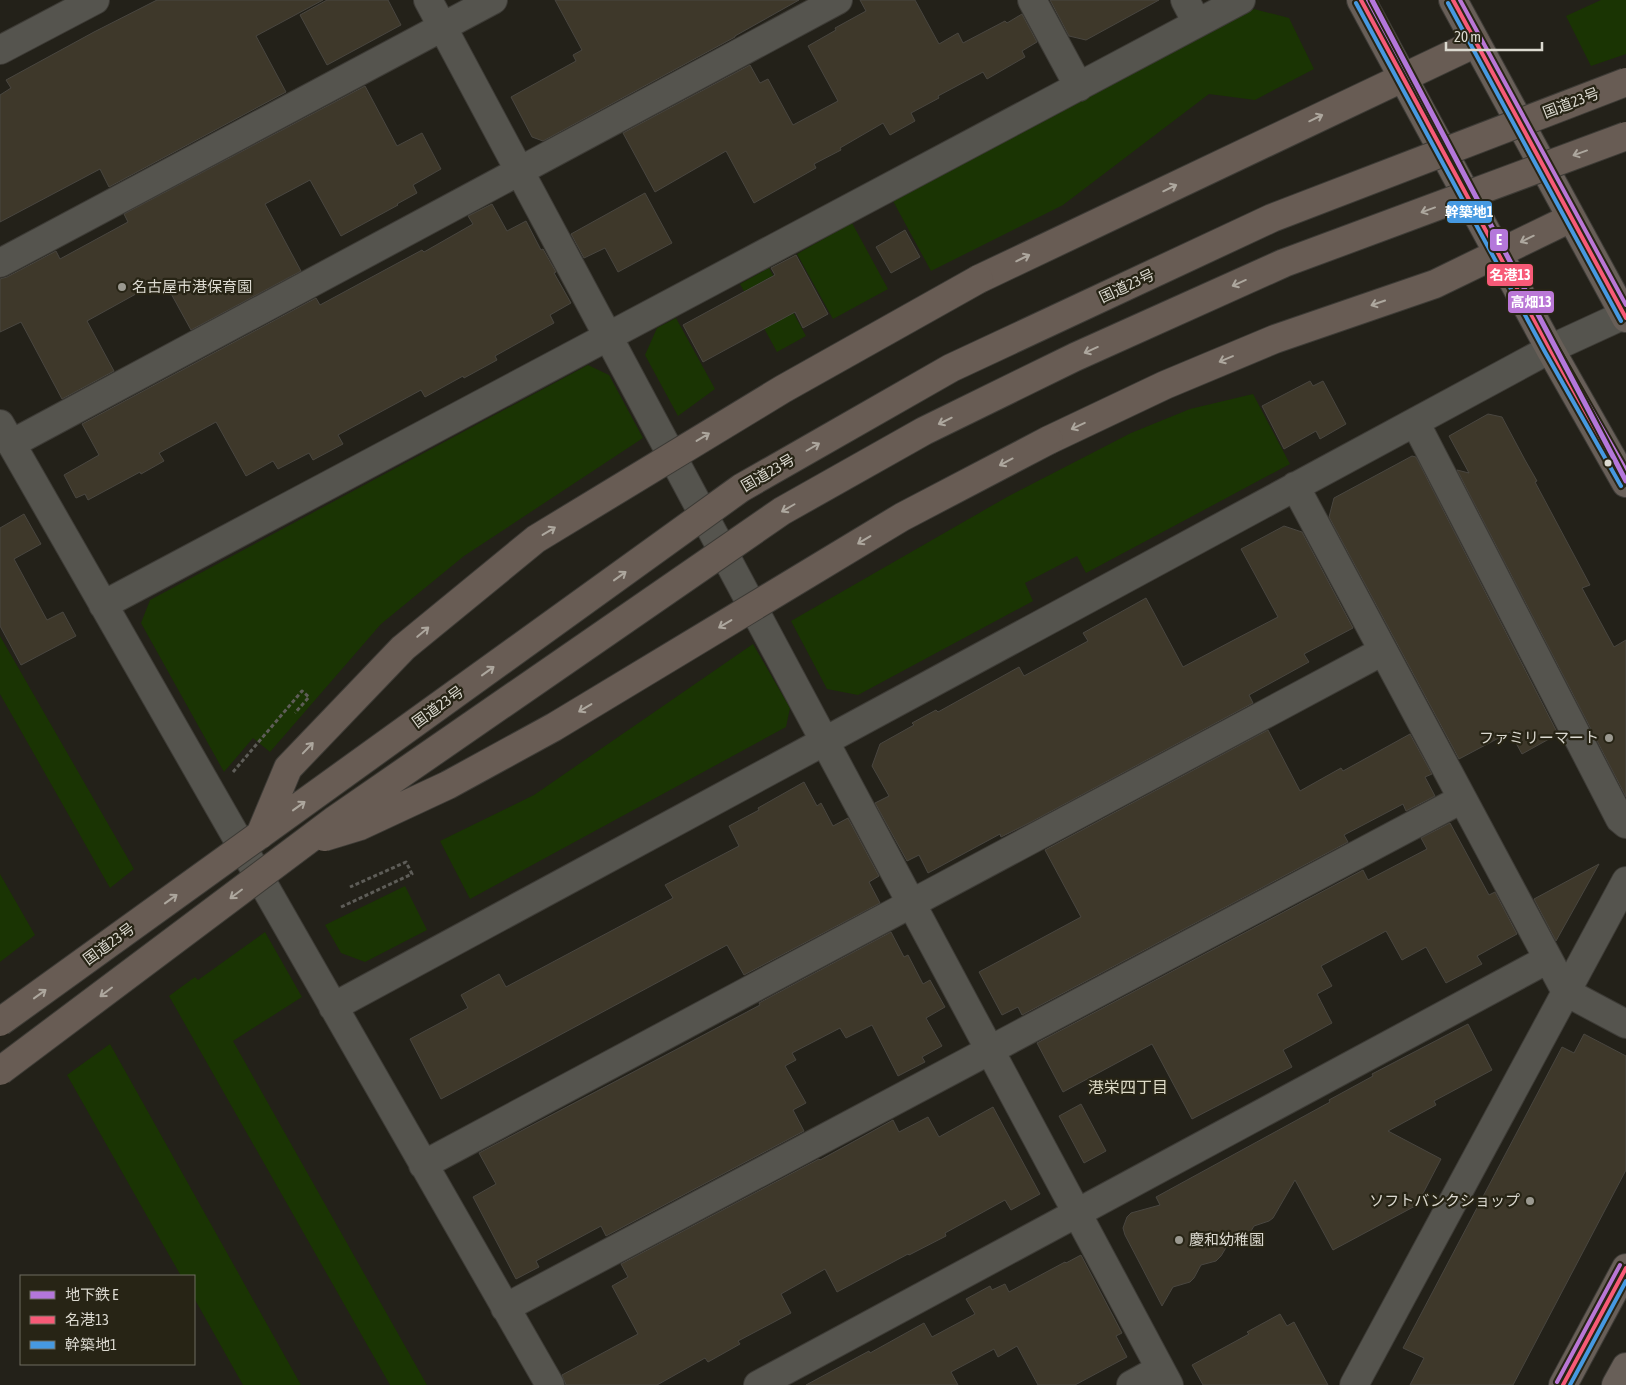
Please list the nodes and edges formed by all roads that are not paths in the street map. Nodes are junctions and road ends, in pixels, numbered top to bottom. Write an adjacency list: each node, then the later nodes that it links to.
1 (95, 0): 12 (street)
2 (428, 0): 10 (street)
3 (493, 0): 10 (street)
4 (838, 0): 17 (street)
5 (1032, 0): 15 (street)
6 (1241, 0): 9 (street)
7 (1360, 0): 13 (main road)
8 (1453, 0): 11 (main road)
9 (1191, 12): 15 (street)
10 (443, 27): 17 (street); 20 (street)
11 (1476, 43): 13 (highway); 18 (main road)
12 (0, 50)
13 (1403, 76): 19 (main road); 33 (highway, one-way to 13, bridge)
14 (1626, 82): 33 (highway, 国道23号, one-way to 14, bridge)
15 (1079, 87): 22 (street)
16 (1626, 136): 34 (highway, one-way to 34, bridge)
17 (520, 170): 22 (street); 25 (street)
18 (1571, 218): 19 (highway, one-way to 19); 21 (main road)
19 (1498, 254): 23 (main road); 34 (highway, one-way to 34, bridge)
20 (0, 263)
21 (1625, 316): 23 (street)
22 (609, 336): 28 (street); 30 (street)
23 (1550, 349): 24 (street); 26 (main road)
24 (1415, 422): 27 (street); 32 (street)
25 (6, 434): 28 (street)
26 (1626, 483)
27 (1295, 486): 29 (street); 30 (street)
28 (103, 605): 39 (street)
29 (1382, 651): 31 (street); 36 (street)
30 (825, 741): 36 (street); 39 (street)
31 (1462, 799): 37 (street); 42 (street)
32 (1626, 824)
33 (260, 835): 40 (highway, 国道23号, one-way to 33, bridge)
34 (303, 844): 43 (highway, one-way to 43, bridge)
35 (1626, 881): 38 (street)
36 (912, 903): 42 (street); 44 (street)
37 (1548, 959): 38 (street); 45 (street)
38 (1566, 992): 41 (street); 53 (street)
39 (333, 1007): 44 (street)
40 (0, 1022)
41 (1626, 1024)
42 (990, 1050): 45 (street); 47 (street)
43 (0, 1071)
44 (424, 1165): 47 (street)
45 (1077, 1213): 49 (street); 51 (street)
46 (1626, 1268): 54 (main road)
47 (505, 1308): 50 (street)
48 (1626, 1367): 55 (main road)
49 (1165, 1377): 52 (street)
50 (550, 1385)
51 (758, 1385)
52 (1131, 1385)
53 (1354, 1385)
54 (1563, 1385)
55 (1616, 1385)

